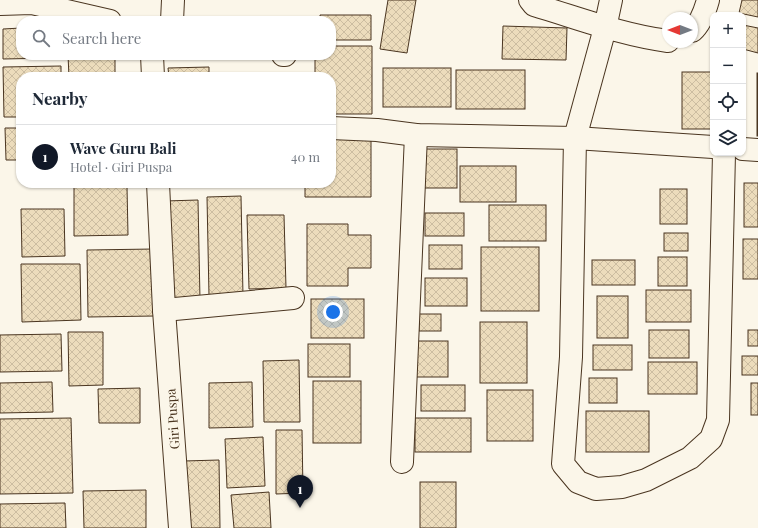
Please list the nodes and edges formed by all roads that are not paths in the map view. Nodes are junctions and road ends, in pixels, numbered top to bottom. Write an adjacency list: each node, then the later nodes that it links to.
1 (173, 0): 8 (street)
2 (530, 0): 10 (street)
3 (611, 0): 10 (street)
4 (708, 0): 9 (street)
5 (32, 2): 6 (street); 7 (street)
6 (0, 4)
7 (89, 16)
8 (172, 16)
9 (698, 24)
10 (605, 28): 11 (street); 16 (street)
11 (662, 40)
12 (152, 60): 13 (street)
13 (153, 72)
14 (336, 128): 15 (street)
15 (416, 134): 16 (street); 24 (street)
16 (575, 138): 17 (street); 20 (street)
17 (710, 147)
18 (746, 149): 19 (street)
19 (758, 150)
20 (724, 156)
21 (158, 188): 23 (street, Giri Puspa)
22 (293, 298): 23 (street)
23 (164, 310): 25 (street, Giri Puspa)
24 (402, 462)
25 (180, 528)

